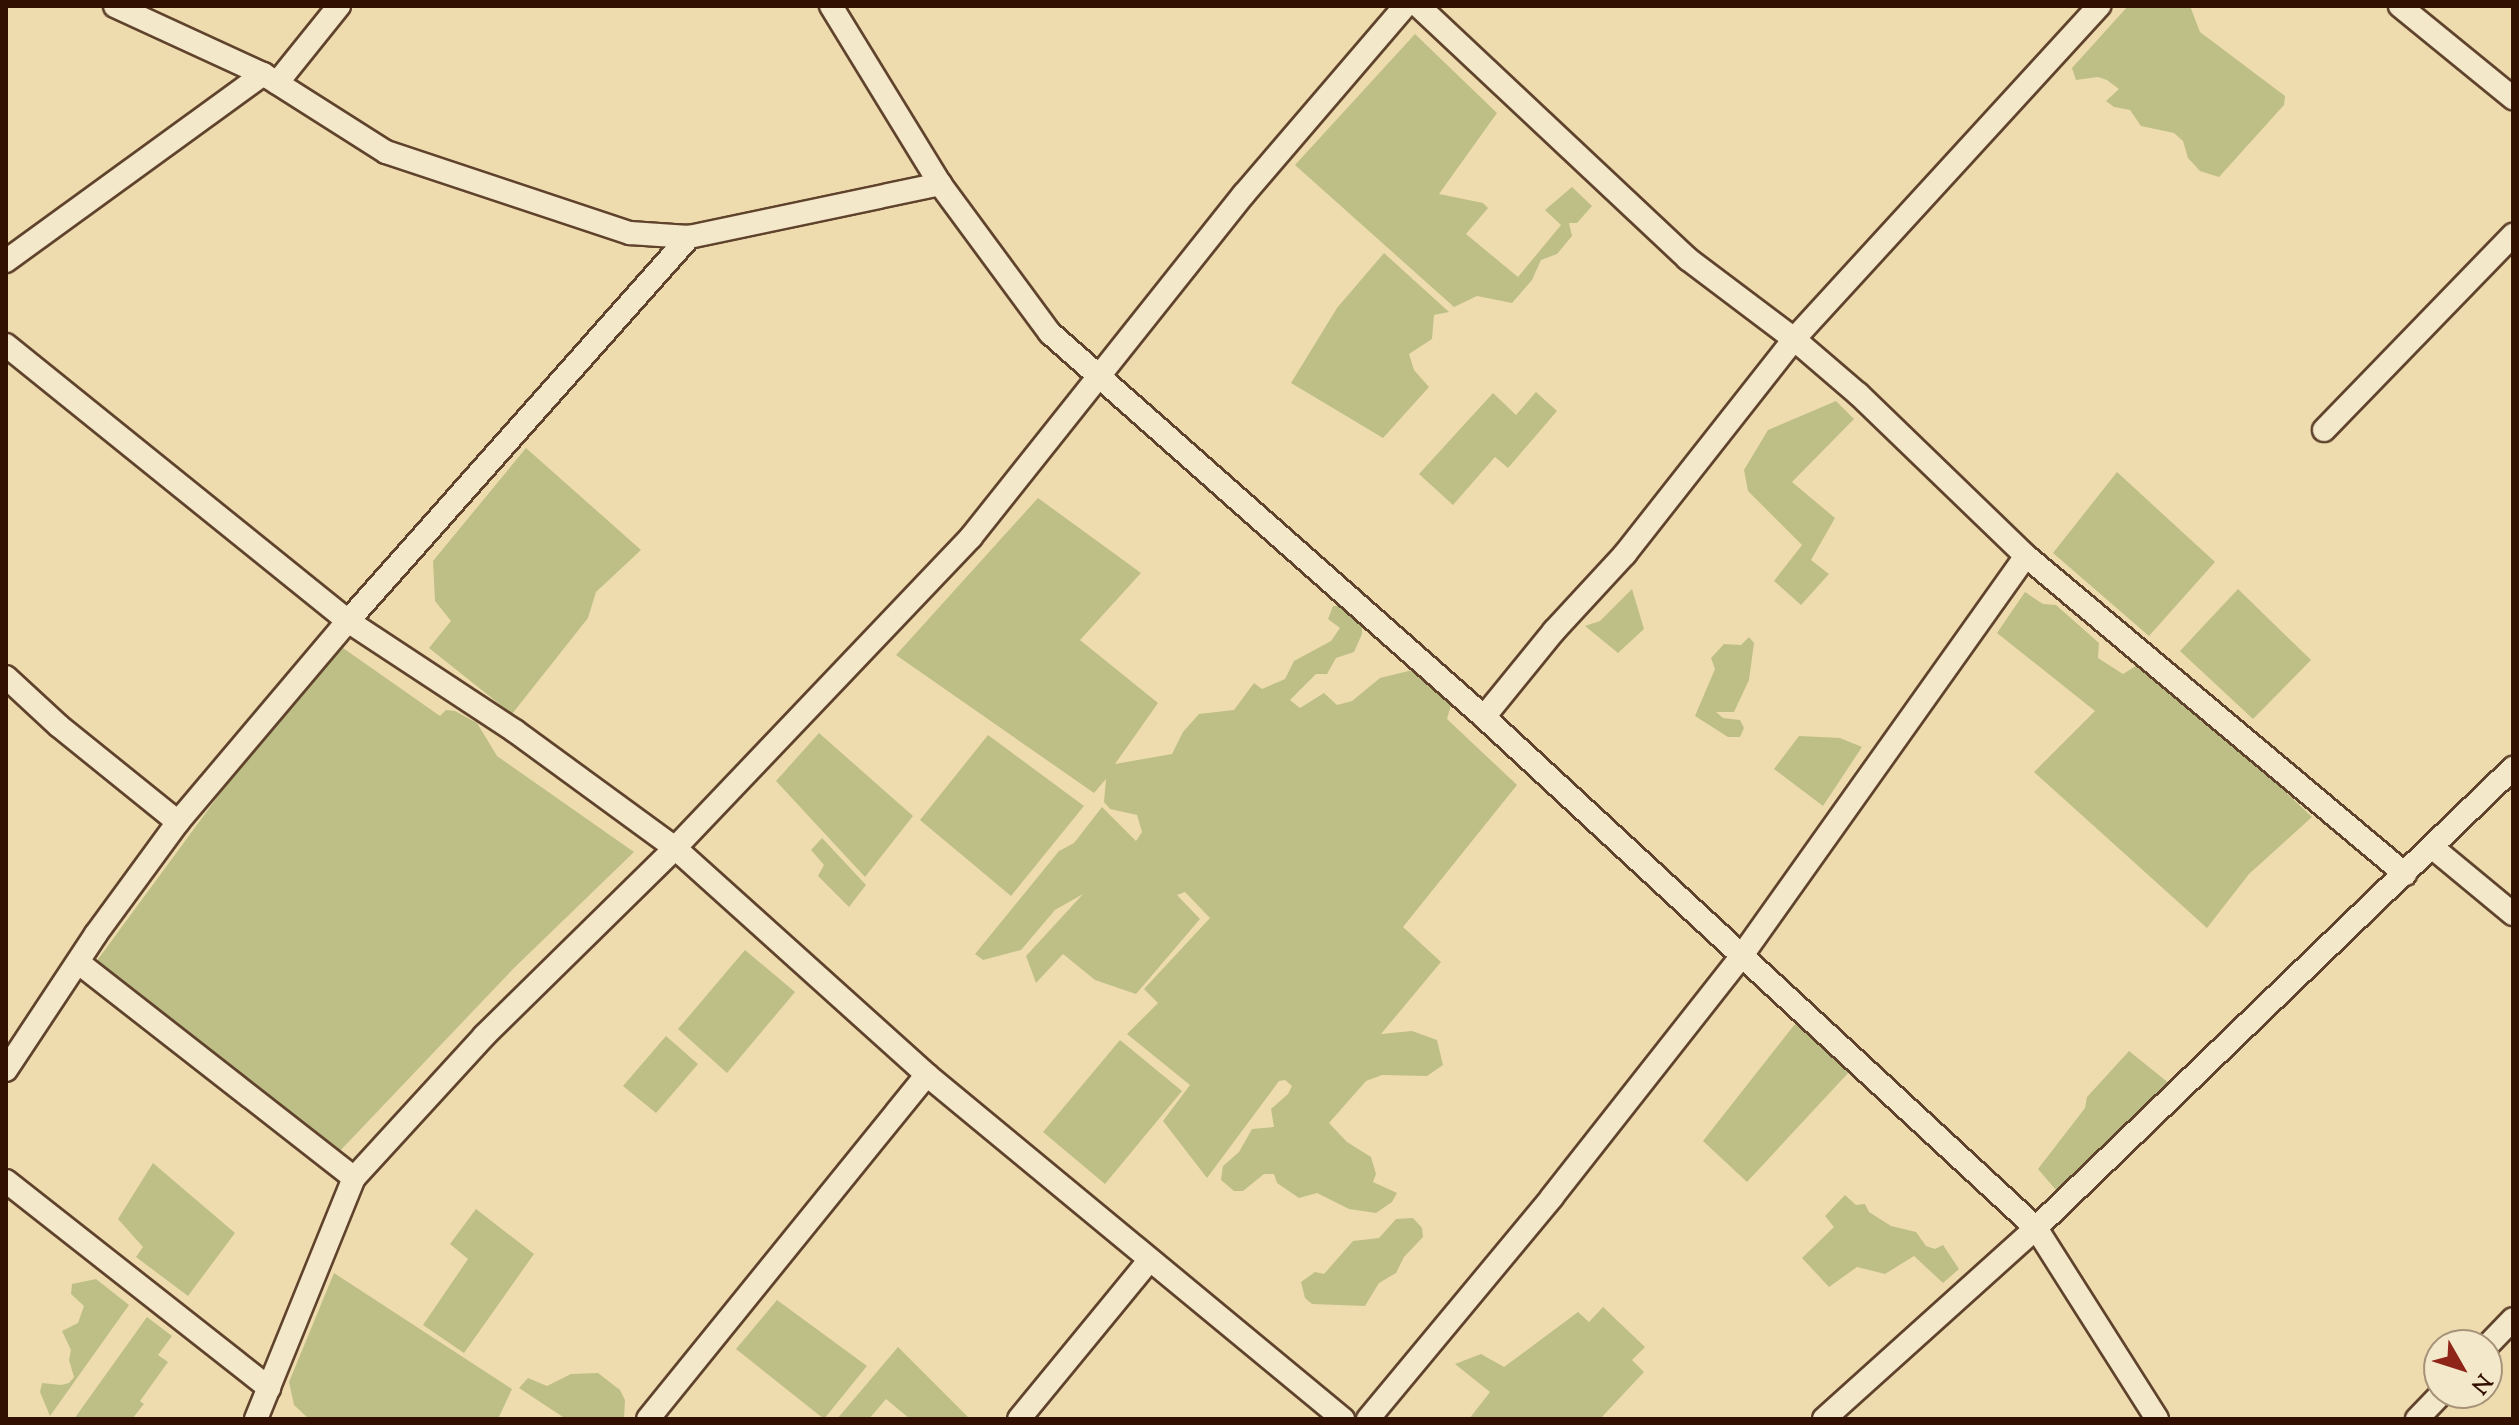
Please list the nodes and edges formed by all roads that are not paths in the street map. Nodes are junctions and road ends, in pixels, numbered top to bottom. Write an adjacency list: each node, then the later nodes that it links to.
1 (115, 6): 8 (street)
2 (339, 6): 8 (street)
3 (1405, 6): 16 (street)
4 (1419, 6): 14 (street)
5 (2099, 6): 14 (street)
6 (2400, 6): 9 (street)
7 (836, 9): 10 (street)
8 (270, 78): 12 (street); 13 (street)
9 (2513, 98)
10 (940, 184): 12 (street); 16 (street)
11 (2513, 235): 17 (street)
12 (689, 237): 19 (street)
13 (6, 261)
14 (1794, 339): 18 (street); 21 (street)
15 (6, 345): 19 (street)
16 (1099, 378): 21 (street); 25 (street)
17 (2324, 430)
18 (2026, 556): 26 (street); 28 (street)
19 (348, 621): 23 (street); 25 (street)
20 (6, 677): 23 (street)
21 (1484, 717): 28 (street)
22 (2513, 768): 24 (street)
23 (178, 822): 29 (street)
24 (2432, 847): 26 (street); 27 (street)
25 (675, 848): 31 (street); 32 (street)
26 (2405, 874): 34 (street)
27 (2513, 914)
28 (1743, 954): 34 (street); 40 (street)
29 (79, 963): 30 (street); 32 (street)
30 (6, 1070)
31 (927, 1075): 35 (street); 37 (street)
32 (354, 1178): 36 (street)
33 (6, 1181): 36 (street)
34 (2036, 1228): 41 (street); 42 (street)
35 (1149, 1261): 38 (street); 39 (street)
36 (265, 1408)
37 (648, 1419)
38 (1019, 1419)
39 (1343, 1419)
40 (1368, 1419)
41 (1824, 1419)
42 (2157, 1419)

